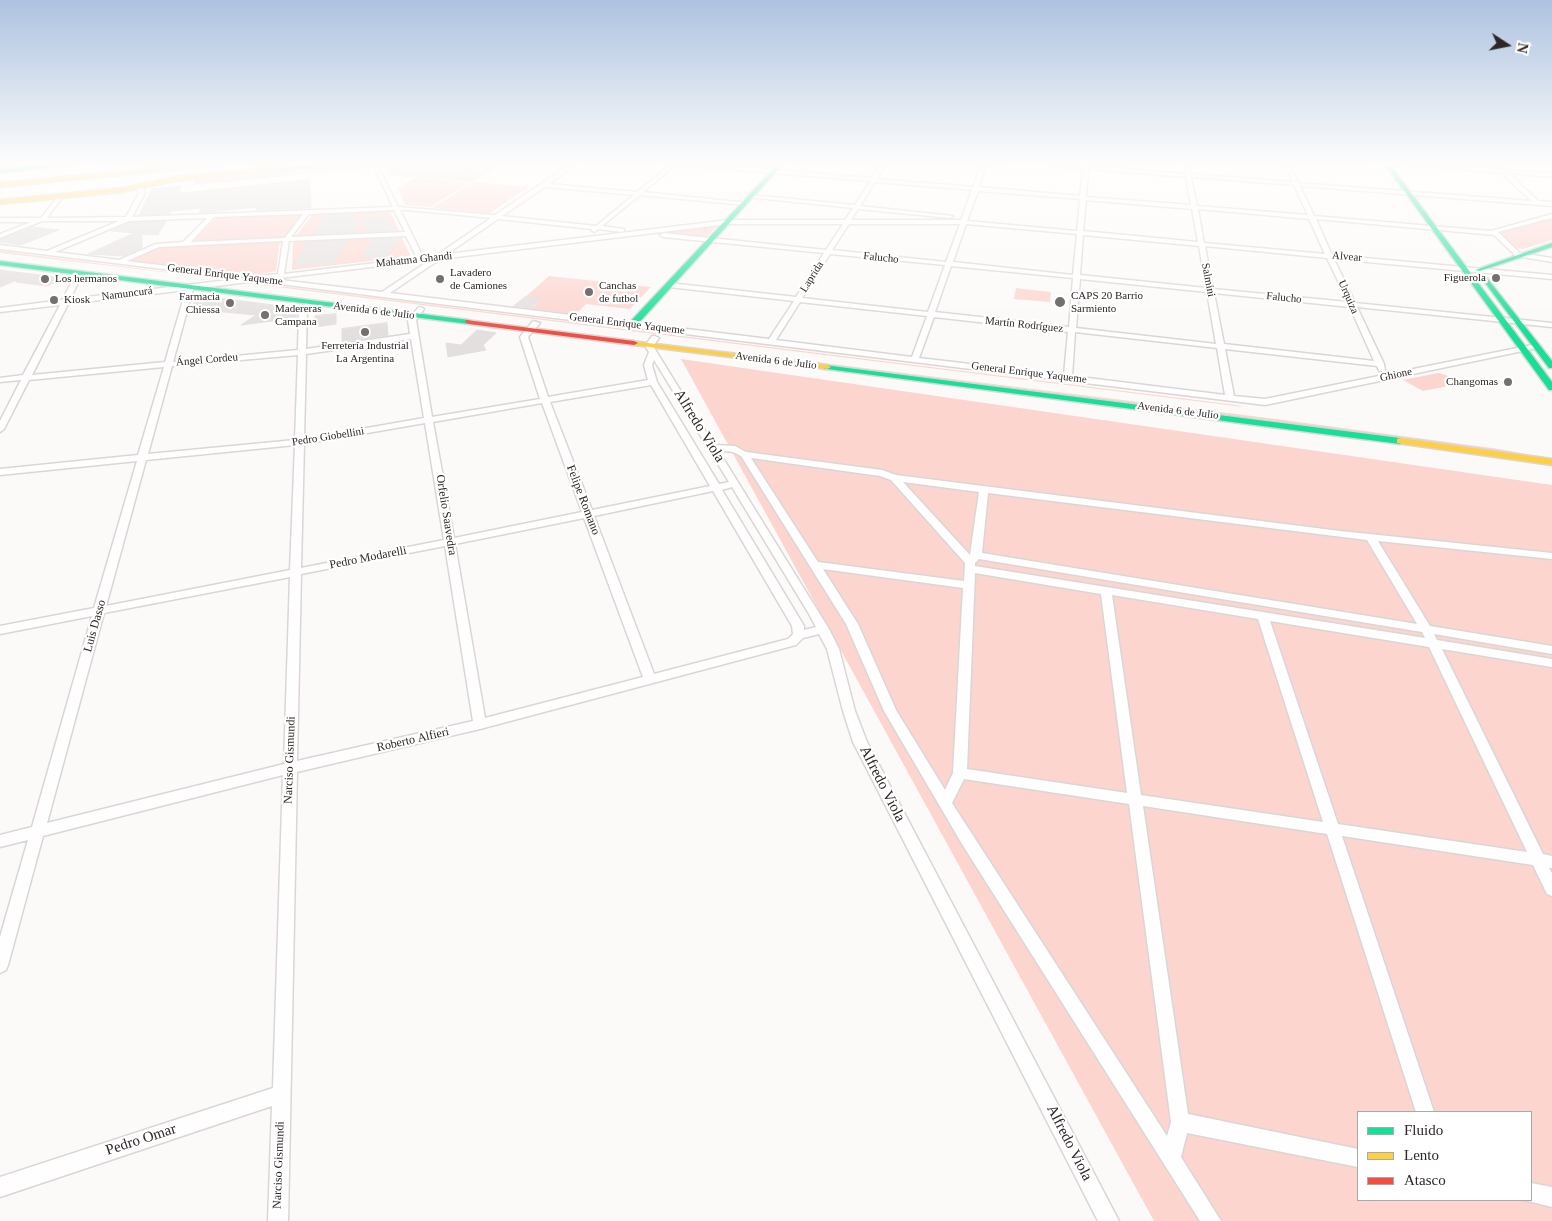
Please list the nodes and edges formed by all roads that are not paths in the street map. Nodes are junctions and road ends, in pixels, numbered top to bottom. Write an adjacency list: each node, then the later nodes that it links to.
1 (43, 219): 2 (street, Falucho); 19 (street, Falucho); 30 (street)
2 (128, 219): 39 (street)
3 (209, 219): 34 (street)
4 (302, 219): 31 (street)
5 (401, 219): 29 (street)
6 (495, 219): 41 (street)
7 (506, 219): 23 (street, Falucho)
8 (608, 219): 23 (street)
9 (729, 219): 21 (main road)
10 (849, 219): 22 (street, Laprida)
11 (956, 219): 20 (street, Alvear)
12 (1082, 219): 27 (street)
13 (1196, 219): 35 (street, Salmini)
14 (1312, 219): 42 (street, Urquiza)
15 (1333, 219): 24 (street)
16 (1429, 219): 24 (main road)
17 (1437, 219): 25 (main road)
18 (1540, 219): 28 (street)
19 (0, 220)
20 (964, 220): 22 (street, Mahatma Ghandi); 27 (street, Alvear); 48 (street)
21 (726, 222): 22 (street, Mahatma Ghandi); 26 (street, Mahatma Ghandi); 33 (main road)
22 (847, 222): 38 (street, Laprida)
23 (597, 228): 26 (street, Falucho); 32 (street)
24 (1434, 228): 25 (street); 49 (main road)
25 (1446, 229): 28 (street); 50 (main road)
26 (644, 232): 32 (street, Mahatma Ghandi); 33 (street, Falucho)
27 (1081, 233): 35 (street, Alvear); 53 (street)
28 (1496, 233): 40 (street)
29 (408, 234): 31 (street); 44 (street)
30 (0, 236)
31 (286, 240): 34 (street); 52 (street)
32 (583, 240): 41 (street, Mahatma Ghandi)
33 (709, 240): 38 (street, Falucho); 57 (main road); 70 (main road)
34 (185, 244): 46 (street)
35 (1200, 244): 42 (street, Alvear); 59 (street, Salmini)
36 (1552, 245): 40 (main road)
37 (0, 247): 39 (street, General Enrique Yaqueme)
38 (828, 252): 48 (street, Falucho); 61 (street, Laprida)
39 (46, 253): 46 (street, General Enrique Yaqueme)
40 (1518, 255): 45 (street); 50 (main road)
41 (439, 256): 44 (street, Mahatma Ghandi); 60 (street)
42 (1329, 256): 49 (street, Alvear); 64 (street, Urquiza)
43 (0, 257): 56 (main road, Avenida 6 de Julio)
44 (420, 258): 52 (street, Mahatma Ghandi)
45 (1552, 260)
46 (118, 262): 55 (street, General Enrique Yaqueme)
47 (0, 263): 51 (main road, Avenida 6 de Julio)
48 (949, 264): 53 (street, Falucho); 67 (street)
49 (1464, 268): 50 (street, Alvear); 68 (main road)
50 (1478, 270): 54 (street, Alvear); 69 (main road)
51 (80, 273): 58 (main road, Avenida 6 de Julio); 62 (street)
52 (281, 275): 55 (street, Mahatma Ghandi)
53 (1076, 277): 59 (street, Falucho); 73 (street)
54 (1552, 277)
55 (254, 278): 56 (street, Namuncurá); 60 (street, General Enrique Yaqueme)
56 (213, 284): 58 (street, Namuncurá); 66 (main road, Avenida 6 de Julio)
57 (669, 285): 61 (street, Martín Rodríguez); 70 (main road)
58 (190, 287): 62 (street, Namuncurá); 63 (main road, Avenida 6 de Julio); 82 (street, Luis Dasso)
59 (1210, 290): 64 (street, Falucho); 78 (street, Salmini)
60 (383, 295): 70 (street, General Enrique Yaqueme)
61 (798, 300): 67 (street, Martín Rodríguez); 75 (street, Laprida)
62 (65, 302): 65 (street, Namuncurá); 85 (street)
63 (309, 303): 66 (main road, Avenida 6 de Julio); 80 (street, Narciso Gismundi)
64 (1351, 305): 68 (street, Falucho); 83 (street, Urquiza)
65 (0, 310)
66 (417, 312): 72 (main road, Avenida 6 de Julio); 74 (street, Orfelio Saavedra)
67 (931, 314): 73 (street, Martín Rodríguez); 81 (street)
68 (1502, 320): 69 (street, Falucho); 79 (main road)
69 (1518, 322): 71 (street, Falucho); 77 (main road)
70 (631, 325): 75 (street, General Enrique Yaqueme)
71 (1552, 325)
72 (532, 327): 76 (main road, Avenida 6 de Julio); 92 (street, Felipe Romano)
73 (1072, 330): 78 (street, Martín Rodríguez); 87 (street)
74 (414, 336): 80 (street, Ángel Cordeu); 94 (street, Orfelio Saavedra)
75 (771, 342): 81 (street, General Enrique Yaqueme)
76 (652, 345): 89 (street, Alfredo Viola); 97 (street, Alfredo Viola); 99 (main road, Avenida 6 de Julio); 101 (main road, Avenida 6 de Julio)
77 (1537, 346): 79 (street, Ghione); 84 (main road)
78 (1220, 347): 83 (street, Martín Rodríguez); 91 (street, Salmini)
79 (1523, 349): 86 (street, Ghione); 90 (main road)
80 (302, 352): 82 (street, Ángel Cordeu); 96 (street, Narciso Gismundi)
81 (915, 359): 87 (street, General Enrique Yaqueme)
82 (168, 364): 85 (street, Ángel Cordeu); 100 (street, Luis Dasso)
83 (1380, 364): 86 (street, Urquiza)
84 (1552, 366)
85 (27, 376): 88 (street, Ángel Cordeu); 95 (street)
86 (1386, 377): 93 (street, Ghione)
87 (1068, 378): 91 (street, General Enrique Yaqueme)
88 (0, 380)
89 (653, 382): 92 (street, Pedro Giobellini); 105 (street, Alfredo Viola)
90 (1551, 385)
91 (1230, 398): 93 (street, General Enrique Yaqueme)
92 (545, 400): 94 (street, Pedro Giobellini); 107 (street, Felipe Romano)
93 (1255, 401)
94 (430, 420): 96 (street, Pedro Giobellini); 109 (street, Orfelio Saavedra)
95 (0, 428)
96 (299, 442): 100 (street, Pedro Giobellini); 113 (street, Narciso Gismundi)
97 (712, 447): 98 (street); 104 (street, Alfredo Viola)
98 (744, 454): 103 (street); 112 (street)
99 (1552, 455)
100 (142, 458): 102 (street, Pedro Giobellini); 116 (street, Luis Dasso)
101 (1552, 462)
102 (0, 472)
103 (894, 478): 106 (street); 111 (street)
104 (734, 484): 105 (street, Pedro Modarelli); 118 (street, Alfredo Viola)
105 (716, 487): 107 (street, Pedro Modarelli); 121 (street, Alfredo Viola)
106 (984, 489): 108 (street); 111 (street)
107 (588, 513): 109 (street, Pedro Modarelli); 125 (street, Felipe Romano)
108 (1370, 537): 110 (street); 119 (street)
109 (450, 542): 113 (street, Pedro Modarelli); 126 (street, Orfelio Saavedra)
110 (1552, 556)
111 (972, 562): 114 (street); 115 (street); 119 (street)
112 (814, 565): 114 (street); 130 (street)
113 (296, 572): 116 (street, Pedro Modarelli); 127 (street, Narciso Gismundi)
114 (969, 584): 128 (street)
115 (1106, 591): 117 (street); 129 (street)
116 (99, 610): 120 (street, Pedro Modarelli); 132 (street, Luis Dasso)
117 (1262, 616): 122 (street); 131 (street)
118 (823, 629): 121 (street, Roberto Alfieri); 146 (street, Alfredo Viola)
119 (1426, 629): 122 (street); 123 (street)
120 (0, 630)
121 (799, 635): 125 (street, Roberto Alfieri)
122 (1434, 644): 124 (street); 134 (street)
123 (1552, 650)
124 (1552, 663)
125 (650, 678): 126 (street, Roberto Alfieri)
126 (480, 724): 127 (street, Roberto Alfieri)
127 (290, 768): 132 (street, Roberto Alfieri); 137 (street, Narciso Gismundi)
128 (960, 773): 129 (street); 130 (street)
129 (1135, 799): 131 (street); 139 (street)
130 (945, 803): 140 (street)
131 (1332, 828): 134 (street); 138 (street)
132 (37, 831): 133 (street, Roberto Alfieri); 136 (street, Luis Dasso)
133 (0, 841)
134 (1545, 861): 135 (street)
135 (1552, 888)
136 (0, 965)
137 (281, 1094): 142 (street, Pedro Omar); 145 (street, Narciso Gismundi)
138 (1424, 1111)
139 (1180, 1122): 140 (street); 141 (street)
140 (1171, 1158): 147 (street)
141 (1357, 1158)
142 (0, 1187)
143 (1532, 1193): 144 (street)
144 (1552, 1197)
145 (278, 1221)
146 (1110, 1221)
147 (1211, 1221)

